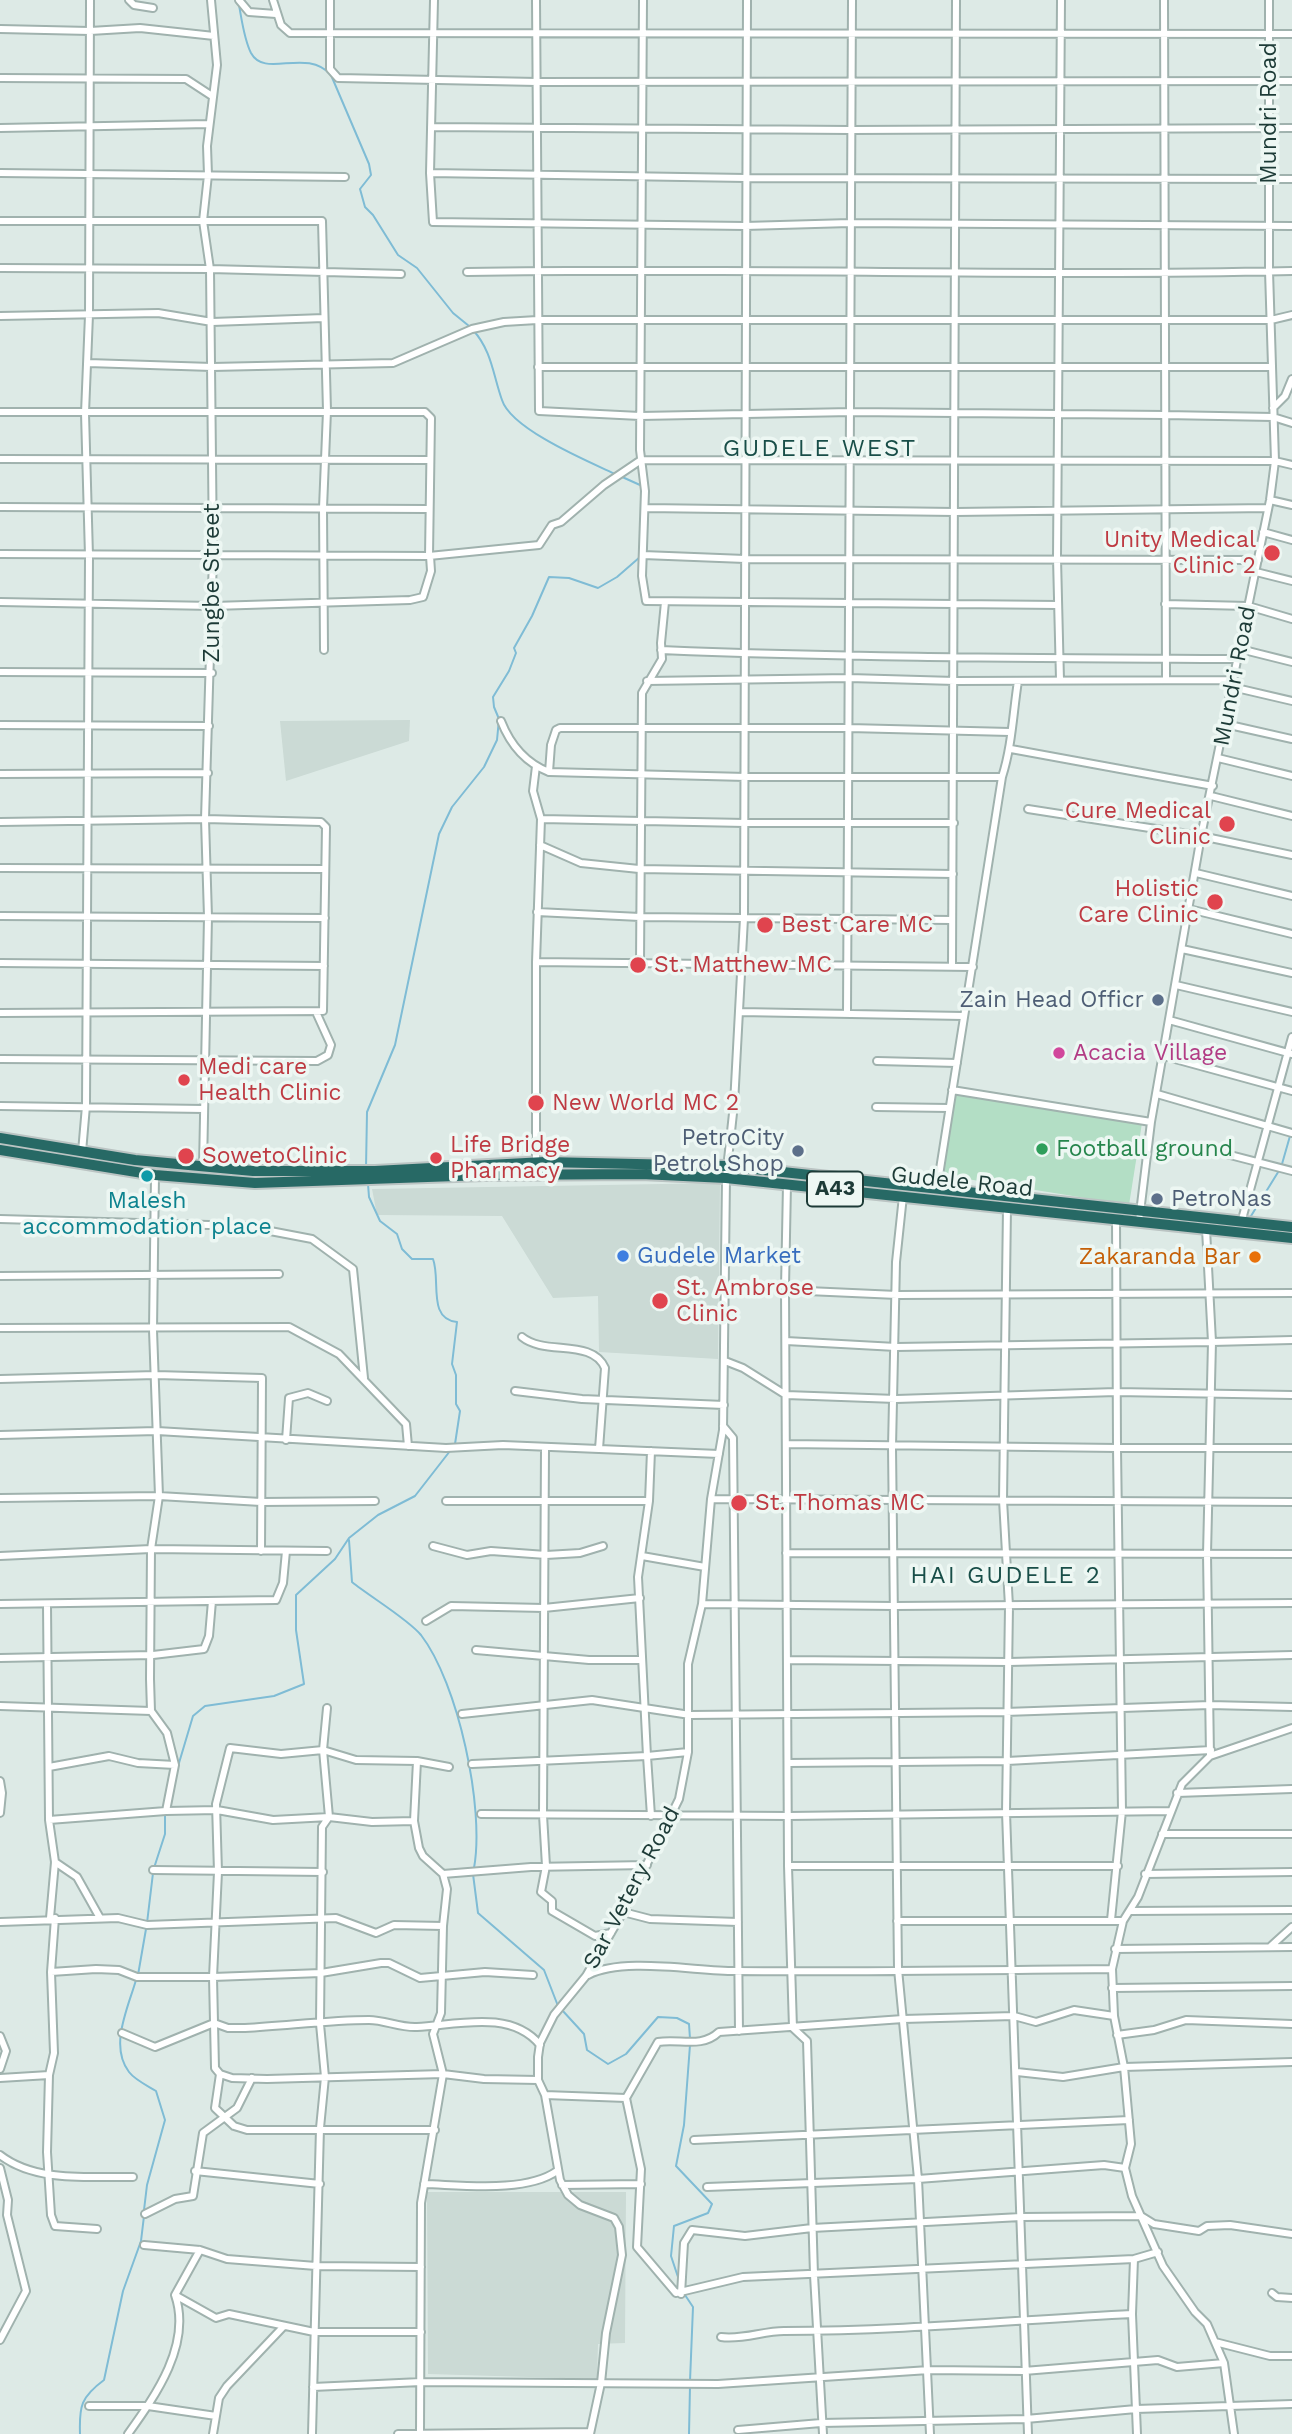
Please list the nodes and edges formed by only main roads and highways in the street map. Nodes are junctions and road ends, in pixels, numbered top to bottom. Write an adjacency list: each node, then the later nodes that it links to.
1 (0, 1138): 4 (highway, A43)
2 (0, 1153): 4 (highway, A43)
3 (375, 1176): 4 (highway, A43); 5 (highway, Gudele Road / A43); 5 (highway, Gudele Road / A43)
4 (345, 1177)
5 (1140, 1216): 6 (highway, Gudele Road / A43); 7 (highway, Gudele Road / A43)
6 (1292, 1227)
7 (1292, 1238)

